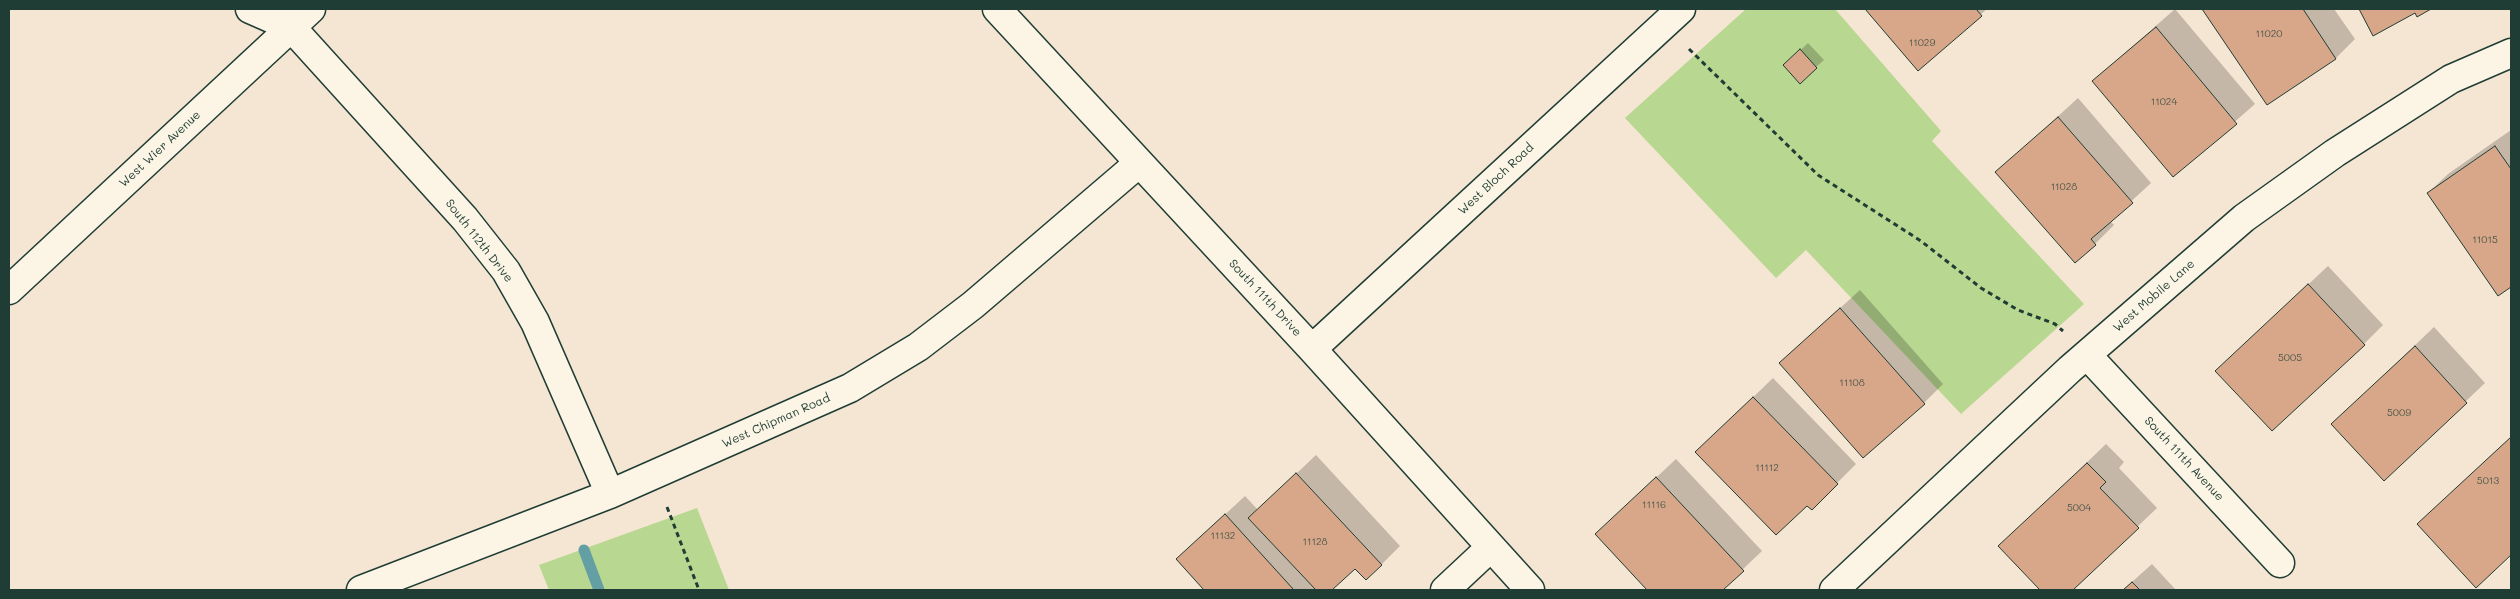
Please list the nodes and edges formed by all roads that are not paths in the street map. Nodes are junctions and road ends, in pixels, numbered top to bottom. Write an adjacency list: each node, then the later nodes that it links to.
1 (250, 9): 5 (street, South 112th Drive)
2 (311, 9): 5 (street, West Wier Avenue)
3 (996, 9): 7 (street, South 111th Drive)
4 (1681, 9): 9 (street, West Bloch Road)
5 (287, 18): 8 (street, West Wier Avenue); 11 (street, South 112th Drive)
6 (2511, 53): 10 (street, West Mobile Lane)
7 (1140, 163): 9 (street, South 111th Drive); 11 (street, West Chipman Road)
8 (9, 290)
9 (1312, 349): 12 (street, South 111th Drive)
10 (2087, 355): 13 (street, South 111th Avenue); 17 (street, West Mobile Lane)
11 (610, 494): 14 (street, West Chipman Road)
12 (1491, 547): 15 (street); 16 (street, South 111th Drive)
13 (2280, 563)
14 (361, 590)
15 (1444, 590)
16 (1530, 590)
17 (1834, 590)

